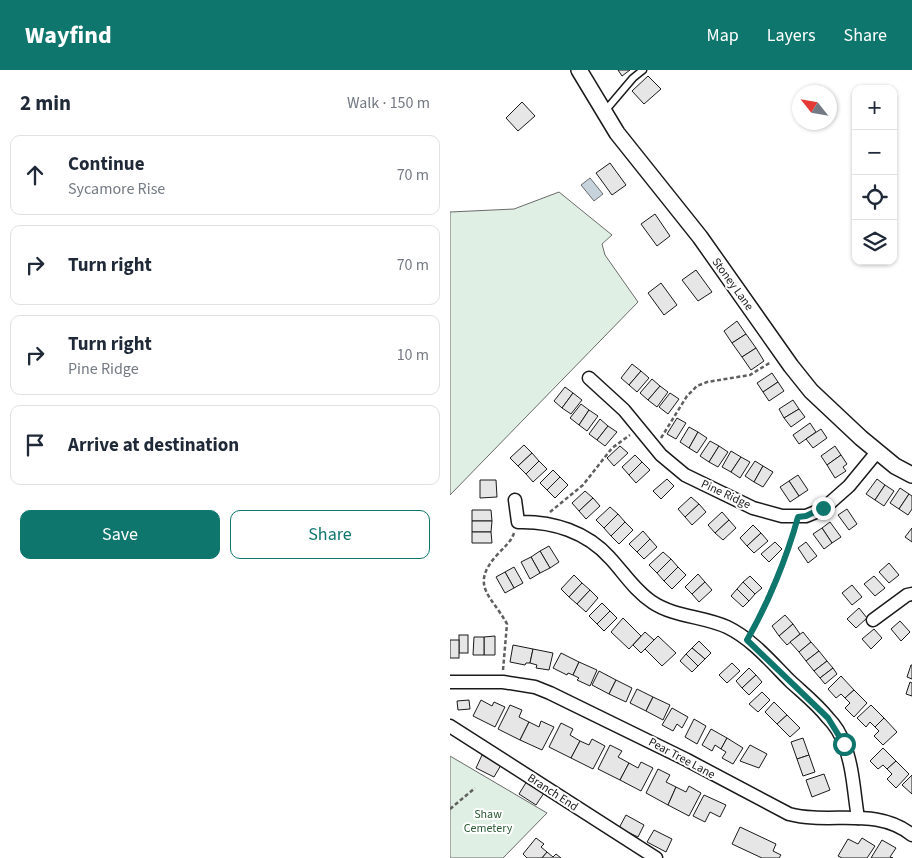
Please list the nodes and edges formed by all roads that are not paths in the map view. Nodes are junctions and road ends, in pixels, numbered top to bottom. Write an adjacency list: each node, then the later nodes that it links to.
1 (579, 70): 3 (street, Stoney Lane)
2 (643, 70): 3 (lane)
3 (604, 112): 5 (street, Stoney Lane)
4 (589, 378): 5 (street, Pine Ridge)
5 (877, 452): 6 (street, Stoney Lane)
6 (912, 475)
7 (515, 500): 12 (street)
8 (912, 594): 9 (street)
9 (873, 620)
10 (450, 682): 12 (street, Pear Tree Lane)
11 (450, 726): 14 (street, Branch End)
12 (858, 818): 13 (street, Pear Tree Lane)
13 (912, 835)
14 (656, 858)

